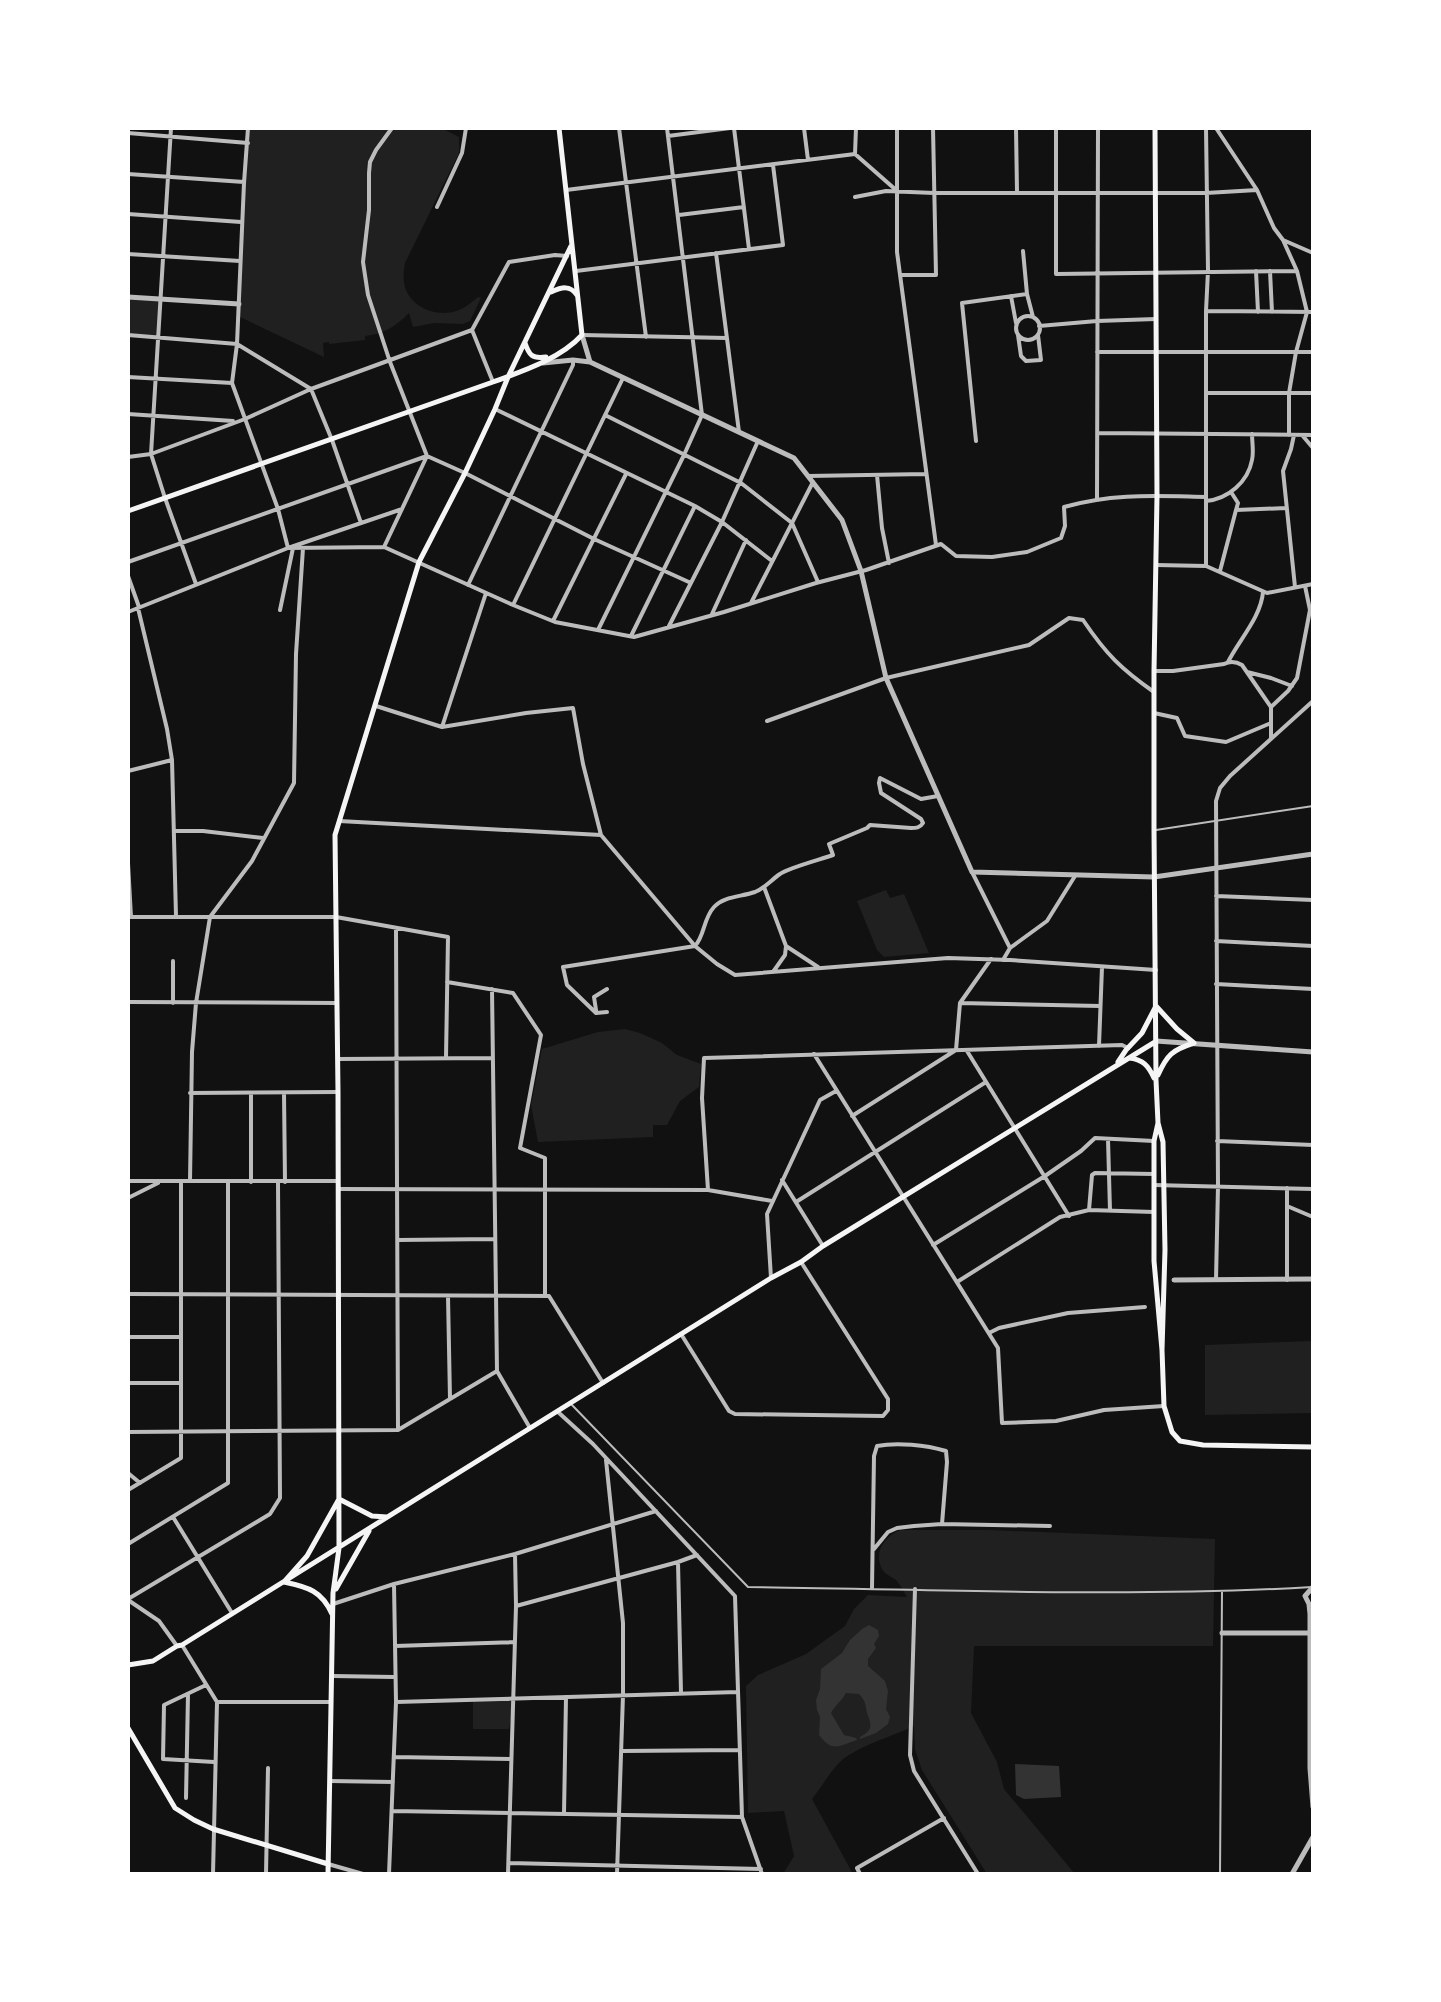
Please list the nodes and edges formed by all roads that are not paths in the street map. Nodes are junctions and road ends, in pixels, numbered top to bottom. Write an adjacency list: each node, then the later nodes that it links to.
1 (171, 128): 20 (street)
2 (248, 128): 22 (street)
3 (392, 128): 102 (street)
4 (466, 128): 42 (street)
5 (559, 128): 32 (main road)
6 (619, 128): 31 (street)
7 (667, 128): 21 (street)
8 (732, 128): 21 (street); 26 (street)
9 (804, 128): 24 (street)
10 (856, 128): 23 (street)
11 (897, 128): 34 (street)
12 (933, 128): 38 (street)
13 (1016, 128): 35 (street)
14 (1056, 128): 36 (street)
15 (1098, 128): 39 (street)
16 (1155, 128): 37 (main road)
17 (1206, 128): 40 (street)
18 (1216, 128): 33 (street)
19 (128, 133): 20 (street)
20 (170, 136): 22 (street); 28 (street)
21 (668, 136): 29 (street)
22 (248, 143): 30 (street)
23 (855, 154): 24 (street); 34 (street)
24 (808, 160): 25 (street)
25 (773, 165): 26 (street); 50 (street)
26 (739, 169): 29 (street); 43 (street)
27 (128, 174): 28 (street)
28 (168, 176): 30 (street); 46 (street)
29 (673, 177): 31 (street); 45 (street)
30 (244, 182): 47 (street)
31 (625, 183): 32 (street); 59 (street)
32 (566, 190): 49 (main road)
33 (1257, 190): 40 (street); 48 (street)
34 (897, 191): 38 (street); 41 (street); 67 (street)
35 (1017, 192): 36 (street); 38 (street)
36 (1057, 192): 39 (street); 65 (street)
37 (1156, 192): 39 (street); 40 (street); 66 (main road)
38 (934, 193): 67 (street)
39 (1098, 193): 65 (street)
40 (1206, 193): 61 (street)
41 (855, 197)
42 (437, 207)
43 (744, 207): 45 (street); 50 (street)
44 (128, 214): 46 (street)
45 (678, 216): 57 (street)
46 (165, 217): 47 (street); 55 (street)
47 (242, 223): 58 (street)
48 (1283, 240): 53 (street); 64 (street)
49 (571, 246): 56 (main road); 60 (main road)
50 (749, 249): 52 (street)
51 (1023, 251): 69 (street)
52 (716, 253): 57 (street); 92 (street)
53 (1313, 253)
54 (128, 254): 55 (street)
55 (163, 256): 58 (street); 73 (street)
56 (567, 256): 68 (main road); 84 (street)
57 (683, 257): 59 (street); 91 (street)
58 (240, 261): 74 (street)
59 (636, 263): 60 (street); 90 (street)
60 (576, 271): 70 (main road)
61 (1208, 271): 62 (street); 66 (street); 75 (street)
62 (1256, 271): 63 (street); 76 (street)
63 (1270, 271): 64 (street); 77 (street)
64 (1297, 271): 78 (street)
65 (1098, 273): 66 (street); 81 (street)
66 (1157, 273): 80 (main road)
67 (900, 275): 144 (street)
68 (550, 292): 70 (main road); 93 (main road)
69 (1027, 294): 71 (street); 79 (street)
70 (578, 296): 87 (main road)
71 (1011, 296): 82 (street); 134 (street)
72 (128, 297): 73 (street)
73 (161, 299): 74 (street); 89 (street)
74 (239, 304): 94 (street)
75 (1206, 311): 76 (street); 95 (street)
76 (1258, 312): 77 (street)
77 (1272, 312): 78 (street)
78 (1310, 312): 98 (street)
79 (1033, 317): 82 (street); 83 (street)
80 (1156, 319): 81 (street); 97 (main road)
81 (1097, 321): 83 (street); 96 (street)
82 (1016, 325): 88 (street)
83 (1039, 326): 85 (street)
84 (472, 330): 102 (street); 109 (street)
85 (1038, 333): 88 (street); 88 (street)
86 (128, 335): 89 (street)
87 (582, 335): 90 (street); 100 (main road); 103 (street)
88 (1018, 335)
89 (158, 337): 94 (street); 107 (street)
90 (646, 337): 91 (street)
91 (693, 338): 92 (street); 120 (street)
92 (727, 338): 124 (street)
93 (525, 342): 100 (main road); 106 (main road)
94 (237, 344): 110 (street); 111 (street)
95 (1207, 351): 97 (street); 98 (street); 112 (street)
96 (1097, 352): 97 (street); 125 (street)
97 (1156, 352): 126 (main road)
98 (1296, 352): 99 (street); 113 (street)
99 (1313, 352)
100 (551, 357): 104 (main road)
101 (573, 360): 103 (street); 104 (street); 123 (street)
102 (390, 362): 111 (street); 116 (street)
103 (590, 362): 108 (street)
104 (539, 363): 106 (main road)
105 (128, 377): 107 (street)
106 (508, 377): 109 (main road); 115 (main road)
107 (155, 378): 110 (street); 118 (street)
108 (623, 378): 119 (street); 120 (street)
109 (493, 382): 116 (main road)
110 (232, 383): 121 (street)
111 (311, 389): 121 (street); 132 (street)
112 (1207, 393): 113 (street); 127 (street)
113 (1289, 393): 114 (street); 129 (street)
114 (1313, 393)
115 (495, 409): 123 (street); 142 (main road)
116 (409, 411): 132 (main road); 139 (street)
117 (128, 414): 118 (street)
118 (153, 415): 122 (street); 136 (street)
119 (605, 415): 137 (street); 138 (street)
120 (702, 415): 124 (street); 138 (street)
121 (245, 419): 122 (street); 141 (street)
122 (237, 422): 136 (street)
123 (542, 432): 137 (street); 153 (street)
124 (739, 432): 133 (street)
125 (1098, 433): 126 (street); 155 (street)
126 (1156, 433): 127 (street); 152 (main road)
127 (1208, 434): 128 (street); 156 (street)
128 (1252, 434): 129 (street); 151 (street)
129 (1292, 435): 130 (street); 158 (street)
130 (1302, 435): 131 (street); 135 (street)
131 (1313, 435)
132 (332, 440): 141 (main road); 149 (street)
133 (758, 441): 146 (street); 148 (street)
134 (976, 441)
135 (1313, 448)
136 (151, 454): 140 (street); 154 (street)
137 (587, 455): 143 (street); 163 (street)
138 (684, 455): 148 (street); 150 (street)
139 (427, 456): 142 (street); 149 (street); 160 (street)
140 (128, 457)
141 (261, 464): 154 (main road); 159 (street)
142 (465, 473): 153 (street); 177 (main road)
143 (626, 474): 150 (street); 167 (street)
144 (927, 474): 145 (street); 170 (street)
145 (877, 475): 146 (street); 178 (street)
146 (808, 476): 147 (street)
147 (813, 482): 166 (street); 182 (street)
148 (741, 483): 164 (street); 166 (street)
149 (348, 484): 159 (street); 165 (street)
150 (666, 491): 157 (street); 174 (street)
151 (1231, 492): 156 (street); 161 (street)
152 (1157, 496): 155 (street); 156 (street); 179 (main road)
153 (511, 497): 163 (street); 189 (street)
154 (165, 498): 162 (main road); 169 (street)
155 (1097, 498): 170 (street)
156 (1206, 499): 180 (street)
157 (695, 506): 164 (street); 181 (street)
158 (1287, 508): 161 (street); 191 (street)
159 (278, 509): 169 (street); 172 (street)
160 (402, 509): 165 (street); 171 (street)
161 (1236, 510): 183 (street)
162 (128, 511)
163 (554, 520): 167 (street); 195 (street)
164 (722, 522): 168 (street); 186 (street)
165 (361, 523): 172 (street)
166 (792, 523): 175 (street); 185 (street)
167 (594, 539): 174 (street); 200 (street)
168 (746, 540): 175 (street); 199 (street)
169 (181, 543): 176 (street); 187 (street)
170 (936, 545): 178 (street)
171 (384, 547): 173 (street); 177 (street)
172 (290, 548): 173 (street); 187 (street); 197 (street)
173 (303, 548): 227 (street)
174 (634, 556): 181 (street); 202 (street)
175 (772, 561): 194 (street)
176 (128, 562)
177 (419, 563): 189 (street); 211 (main road)
178 (889, 563): 182 (street)
179 (1156, 565): 180 (street); 205 (main road)
180 (1206, 566): 183 (street)
181 (663, 570): 186 (street); 203 (street)
182 (861, 571): 185 (street); 207 (street)
183 (1220, 571): 192 (street)
184 (128, 576): 196 (street)
185 (818, 582): 194 (street)
186 (691, 583): 201 (street)
187 (196, 584): 196 (street)
188 (1313, 584): 190 (street)
189 (468, 585): 193 (street)
190 (1305, 586): 191 (street); 208 (street)
191 (1295, 587): 192 (street)
192 (1263, 592): 204 (street)
193 (486, 593): 195 (street); 216 (street)
194 (751, 603): 199 (street)
195 (513, 605): 200 (street)
196 (139, 608): 198 (street); 218 (street)
197 (280, 610)
198 (128, 612)
199 (712, 615): 201 (street)
200 (553, 621): 202 (street)
201 (668, 627): 203 (street)
202 (598, 630): 203 (street)
203 (631, 636)
204 (1228, 662): 205 (street); 206 (street)
205 (1154, 671): 209 (main road)
206 (1247, 672): 208 (street); 212 (street)
207 (886, 678): 209 (street); 214 (street); 220 (street)
208 (1292, 686): 212 (street)
209 (1154, 692): 213 (main road)
210 (1313, 701): 217 (street)
211 (376, 706): 216 (street); 223 (main road)
212 (1271, 707): 215 (street)
213 (1154, 713): 215 (street); 224 (main road)
214 (767, 721)
215 (1271, 723): 217 (street)
216 (442, 727): 226 (street)
217 (1271, 739): 222 (street)
218 (172, 760): 219 (street); 225 (street)
219 (128, 771)
220 (938, 796): 231 (street); 234 (street)
221 (1313, 806): 222 (lane)
222 (1216, 819): 224 (lane); 230 (street)
223 (339, 821): 226 (street); 240 (main road)
224 (1154, 830): 233 (main road)
225 (174, 831): 227 (street); 237 (street)
226 (601, 835): 243 (street)
227 (263, 838): 239 (street)
228 (1313, 854): 230 (street)
229 (128, 863): 238 (street)
230 (1217, 868): 233 (street); 235 (street)
231 (972, 872): 232 (street); 246 (street)
232 (1075, 876): 233 (street); 246 (street)
233 (1154, 877): 252 (main road)
234 (764, 887): 243 (street); 244 (street)
235 (1216, 896): 236 (street); 242 (street)
236 (1313, 900)
237 (176, 916): 238 (street); 239 (street)
238 (129, 917)
239 (210, 917): 240 (street); 261 (street)
240 (336, 917): 241 (street); 262 (main road)
241 (396, 928): 254 (street); 277 (street)
242 (1216, 941): 245 (street); 255 (street)
243 (695, 946): 253 (street); 267 (street)
244 (786, 946): 250 (street); 253 (street)
245 (1313, 946)
246 (1010, 948): 248 (street)
247 (991, 959): 248 (street); 250 (street); 263 (street)
248 (1003, 960): 251 (street)
249 (173, 961): 260 (street)
250 (819, 967): 253 (street)
251 (1102, 967): 252 (street); 264 (street)
252 (1156, 970): 265 (main road)
253 (773, 972)
254 (447, 982): 256 (street); 278 (street)
255 (1216, 984): 258 (street); 270 (street)
256 (492, 989): 279 (street); 319 (street)
257 (607, 989): 267 (street)
258 (1313, 989)
259 (128, 1002): 260 (street)
260 (173, 1003): 261 (street)
261 (196, 1003): 262 (street); 287 (street)
262 (337, 1003): 281 (main road)
263 (960, 1003): 264 (street); 273 (street)
264 (1100, 1006): 271 (street)
265 (1156, 1006): 268 (main road); 269 (main road); 272 (main road)
266 (607, 1012): 267 (street)
267 (596, 1013)
268 (1156, 1041): 269 (street); 280 (main road); 283 (main road)
269 (1194, 1043): 270 (street); 283 (main road)
270 (1217, 1045): 275 (street); 295 (street)
271 (1099, 1046): 272 (street); 274 (street)
272 (1128, 1048): 282 (main road)
273 (956, 1050): 274 (street); 276 (street); 290 (street)
274 (967, 1050): 284 (street)
275 (1313, 1052)
276 (814, 1054): 285 (street); 320 (street)
277 (398, 1058): 278 (street); 281 (street); 317 (street)
278 (446, 1058): 279 (street)
279 (493, 1058): 318 (street)
280 (1129, 1058): 282 (main road); 283 (main road)
281 (338, 1059): 286 (main road)
282 (1115, 1066): 292 (main road)
283 (1156, 1081): 291 (main road)
284 (986, 1082): 292 (street); 297 (street)
285 (836, 1091): 290 (street); 301 (street)
286 (338, 1092): 289 (street); 306 (main road)
287 (190, 1093): 288 (street); 305 (street)
288 (251, 1093): 289 (street); 308 (street)
289 (284, 1093): 310 (street)
290 (852, 1116): 297 (street)
291 (1158, 1123): 294 (main road); 312 (main road)
292 (1015, 1128): 300 (street); 321 (main road)
293 (1108, 1139): 294 (street); 298 (street); 300 (street)
294 (1154, 1141): 299 (main road)
295 (1217, 1141): 296 (street); 313 (street)
296 (1313, 1145)
297 (874, 1151): 321 (street); 324 (street)
298 (1109, 1174): 299 (street); 326 (street); 327 (street)
299 (1154, 1174): 311 (main road)
300 (1045, 1176): 329 (street); 333 (street)
301 (782, 1180): 323 (street); 324 (street)
302 (128, 1181): 303 (street)
303 (162, 1181): 304 (street); 322 (street)
304 (181, 1181): 305 (street); 343 (street)
305 (190, 1181): 307 (street)
306 (338, 1181): 310 (street); 315 (main road)
307 (228, 1182): 308 (street); 344 (street)
308 (251, 1182): 309 (street)
309 (278, 1182): 310 (street); 345 (street)
310 (285, 1182)
311 (1154, 1185): 312 (street); 328 (main road)
312 (1164, 1185): 313 (street); 356 (main road)
313 (1218, 1186): 314 (street); 339 (street)
314 (1287, 1188): 316 (street); 325 (street)
315 (338, 1189): 317 (street); 346 (main road)
316 (1313, 1189)
317 (398, 1190): 318 (street); 332 (street)
318 (495, 1190): 319 (street); 331 (street)
319 (546, 1190): 320 (street); 350 (street)
320 (708, 1190): 323 (street)
321 (903, 1197): 333 (street); 334 (main road)
322 (128, 1198)
323 (772, 1201): 336 (street)
324 (796, 1202): 334 (street)
325 (1287, 1206): 330 (street); 340 (street)
326 (1089, 1210): 327 (street); 329 (street)
327 (1110, 1211): 328 (street)
328 (1154, 1212): 356 (main road)
329 (1069, 1216): 341 (street)
330 (1313, 1217)
331 (495, 1239): 332 (street); 349 (street)
332 (398, 1240): 347 (street)
333 (933, 1245): 341 (street)
334 (823, 1246): 335 (main road)
335 (801, 1262): 336 (main road); 353 (street)
336 (771, 1278): 353 (main road)
337 (1313, 1279): 340 (street)
338 (1174, 1280): 339 (street)
339 (1216, 1280): 340 (street)
340 (1287, 1280)
341 (957, 1282): 352 (street)
342 (128, 1294): 343 (street)
343 (181, 1294): 344 (street); 355 (street)
344 (228, 1294): 345 (street); 369 (street)
345 (278, 1294): 346 (street); 370 (street)
346 (338, 1295): 347 (street); 366 (main road)
347 (398, 1295): 348 (street); 367 (street)
348 (448, 1296): 349 (street); 361 (street)
349 (496, 1296): 350 (street); 357 (street)
350 (545, 1296): 360 (street)
351 (1145, 1307): 352 (street)
352 (989, 1333): 363 (street)
353 (681, 1334): 360 (main road)
354 (128, 1337): 355 (street)
355 (181, 1337): 359 (street)
356 (1162, 1350): 363 (main road)
357 (497, 1371): 361 (street); 365 (street)
358 (128, 1383): 359 (street)
359 (181, 1383): 368 (street)
360 (603, 1383): 362 (main road)
361 (450, 1399): 367 (street)
362 (571, 1403): 364 (main road); 396 (lane)
363 (1164, 1406): 372 (main road)
364 (558, 1412): 365 (main road); 373 (street)
365 (530, 1428): 380 (main road)
366 (337, 1430): 367 (street); 370 (street); 377 (main road)
367 (398, 1430)
368 (181, 1431): 369 (street); 371 (street); 375 (street)
369 (228, 1431): 370 (street); 379 (street)
370 (279, 1431): 390 (street)
371 (128, 1432)
372 (1313, 1447)
373 (606, 1457): 378 (street); 381 (street)
374 (128, 1473): 375 (street)
375 (140, 1483): 376 (street)
376 (128, 1490)
377 (339, 1499): 380 (main road); 386 (main road); 393 (main road)
378 (656, 1511): 381 (street); 389 (street)
379 (173, 1517): 385 (street); 390 (street)
380 (388, 1517): 384 (main road)
381 (612, 1524): 388 (street); 392 (street)
382 (942, 1524): 383 (street); 387 (street); 387 (street)
383 (1050, 1526)
384 (370, 1529): 386 (main road); 399 (main road)
385 (128, 1544)
386 (339, 1548): 393 (main road); 399 (main road)
387 (872, 1551): 396 (street)
388 (515, 1554): 394 (street); 402 (street)
389 (697, 1555): 391 (street); 414 (street)
390 (198, 1557): 400 (street); 403 (street)
391 (678, 1562): 392 (street); 415 (street)
392 (618, 1577): 402 (street); 417 (street)
393 (284, 1582): 403 (main road); 404 (main road)
394 (394, 1584): 401 (street); 409 (street)
395 (1313, 1587): 398 (lane); 406 (street)
396 (872, 1588): 397 (lane)
397 (915, 1589): 398 (lane); 440 (street)
398 (1222, 1590): 405 (lane)
399 (333, 1593): 401 (main road)
400 (128, 1600): 408 (street)
401 (333, 1604): 404 (main road)
402 (516, 1606): 407 (street)
403 (232, 1613): 408 (main road)
404 (333, 1616): 411 (main road)
405 (1222, 1633): 406 (street); 457 (lane)
406 (1310, 1633): 434 (street)
407 (515, 1642): 409 (street); 419 (street)
408 (179, 1646): 410 (main road); 413 (street)
409 (395, 1646): 412 (street)
410 (128, 1665)
411 (333, 1676): 412 (street); 421 (main road)
412 (395, 1677): 422 (street)
413 (206, 1685): 416 (street); 420 (street)
414 (738, 1692): 415 (street); 424 (street)
415 (681, 1693): 417 (street)
416 (188, 1694): 428 (street); 428 (street)
417 (623, 1695): 418 (street); 425 (street)
418 (566, 1697): 419 (street); 437 (street)
419 (514, 1699): 422 (street); 427 (street)
420 (217, 1702): 421 (street); 429 (street)
421 (332, 1702): 431 (main road)
422 (396, 1702): 426 (street)
423 (128, 1728): 441 (main road)
424 (740, 1750): 425 (street); 439 (street)
425 (622, 1751): 438 (street)
426 (394, 1757): 427 (street); 432 (street)
427 (511, 1759): 436 (street)
428 (187, 1760): 429 (street); 433 (street)
429 (214, 1762): 441 (street)
430 (268, 1768): 443 (street)
431 (330, 1781): 432 (street); 445 (main road)
432 (393, 1782): 435 (street)
433 (186, 1798)
434 (1313, 1807)
435 (392, 1811): 436 (street); 452 (street)
436 (509, 1813): 437 (street); 444 (street)
437 (564, 1814): 438 (street)
438 (618, 1815): 439 (street); 446 (street)
439 (742, 1817): 447 (street)
440 (944, 1818): 455 (street); 456 (street)
441 (213, 1829): 443 (main road); 448 (street)
442 (1313, 1837): 458 (street)
443 (267, 1844): 445 (main road); 449 (street)
444 (509, 1863): 446 (street); 453 (street)
445 (328, 1864): 450 (main road); 451 (street)
446 (618, 1865): 447 (street); 454 (street)
447 (762, 1872)
448 (213, 1874)
449 (266, 1874)
450 (328, 1874)
451 (363, 1874)
452 (389, 1874)
453 (508, 1874)
454 (617, 1874)
455 (860, 1874)
456 (978, 1874)
457 (1220, 1874)
458 (1292, 1874)

